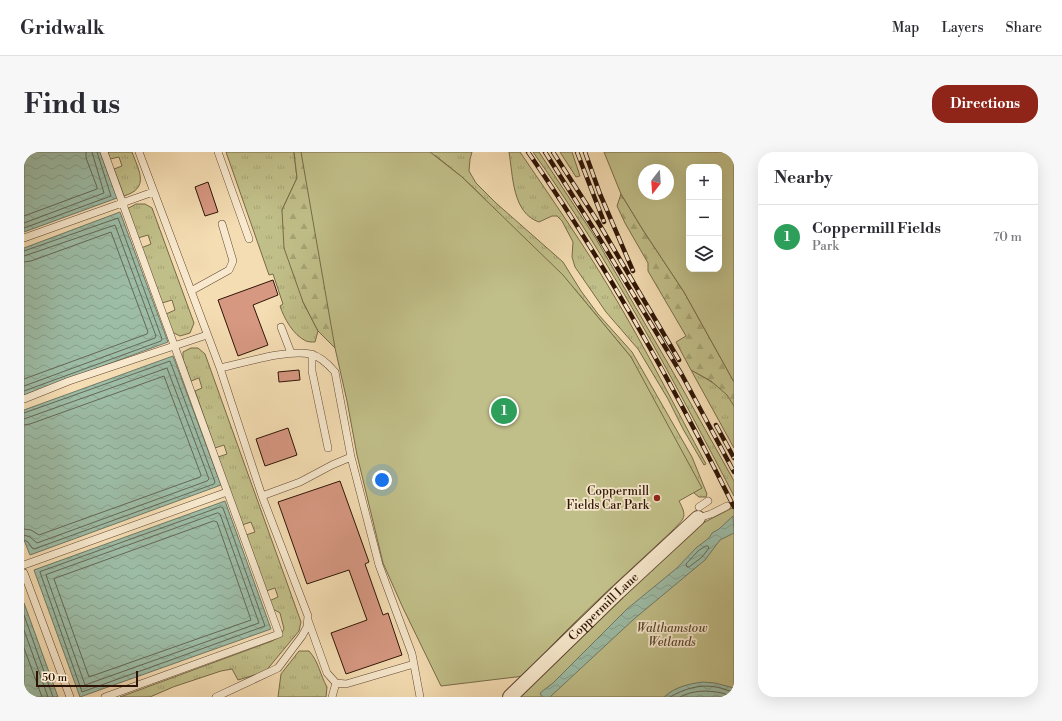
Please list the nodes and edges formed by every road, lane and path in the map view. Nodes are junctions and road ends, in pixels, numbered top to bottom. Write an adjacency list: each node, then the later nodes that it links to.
1 (104, 152): 5 (lane)
2 (139, 152): 4 (lane)
3 (218, 152): 8 (lane)
4 (153, 192): 5 (lane); 9 (lane)
5 (122, 203): 7 (lane); 12 (lane)
6 (222, 224): 9 (lane)
7 (24, 238)
8 (249, 239)
9 (190, 291): 11 (lane)
10 (281, 327): 13 (lane)
11 (207, 335): 12 (lane); 15 (lane)
12 (174, 346): 16 (lane); 19 (lane)
13 (290, 353): 14 (lane); 15 (lane)
14 (312, 354): 17 (lane); 18 (lane)
15 (220, 368): 20 (lane)
16 (24, 399)
17 (328, 448)
18 (351, 457): 20 (lane); 27 (lane)
19 (227, 492): 24 (lane); 31 (lane)
20 (262, 496): 26 (lane)
21 (708, 501): 23 (lane)
22 (727, 506): 23 (lane)
23 (699, 512): 34 (street, Coppermill Lane)
24 (24, 565)
25 (24, 573): 30 (lane)
26 (308, 618): 28 (lane); 29 (lane)
27 (414, 664): 28 (lane); 33 (lane)
28 (336, 683): 32 (lane)
29 (221, 696)
30 (70, 697)
31 (105, 697)
32 (332, 697)
33 (420, 697)
34 (510, 697)

